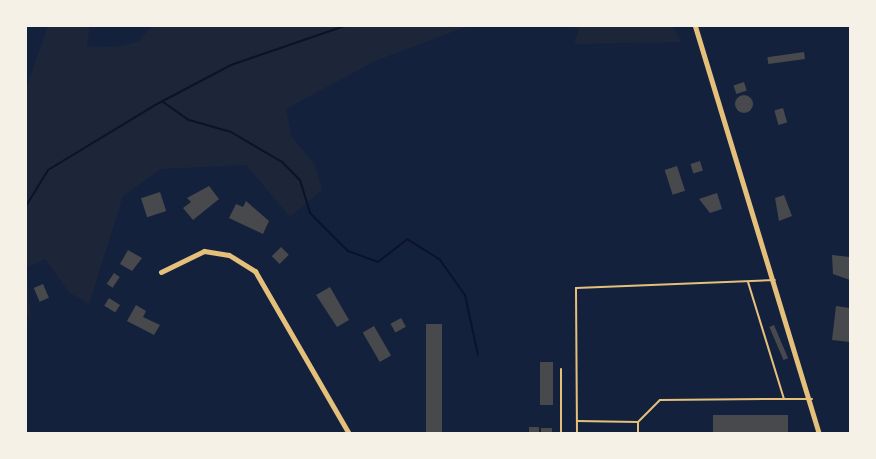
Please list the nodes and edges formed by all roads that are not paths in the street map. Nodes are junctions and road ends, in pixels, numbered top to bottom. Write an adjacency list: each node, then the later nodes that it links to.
1 (695, 26): 3 (street)
2 (161, 272): 10 (street)
3 (775, 280): 4 (lane); 7 (street)
4 (748, 282): 6 (lane); 8 (lane)
5 (561, 369): 11 (lane)
6 (784, 399): 7 (lane); 9 (lane)
7 (812, 399): 14 (street)
8 (577, 421): 9 (lane); 12 (lane)
9 (638, 422): 13 (lane)
10 (349, 434)
11 (561, 434)
12 (577, 434)
13 (638, 434)
14 (819, 434)

